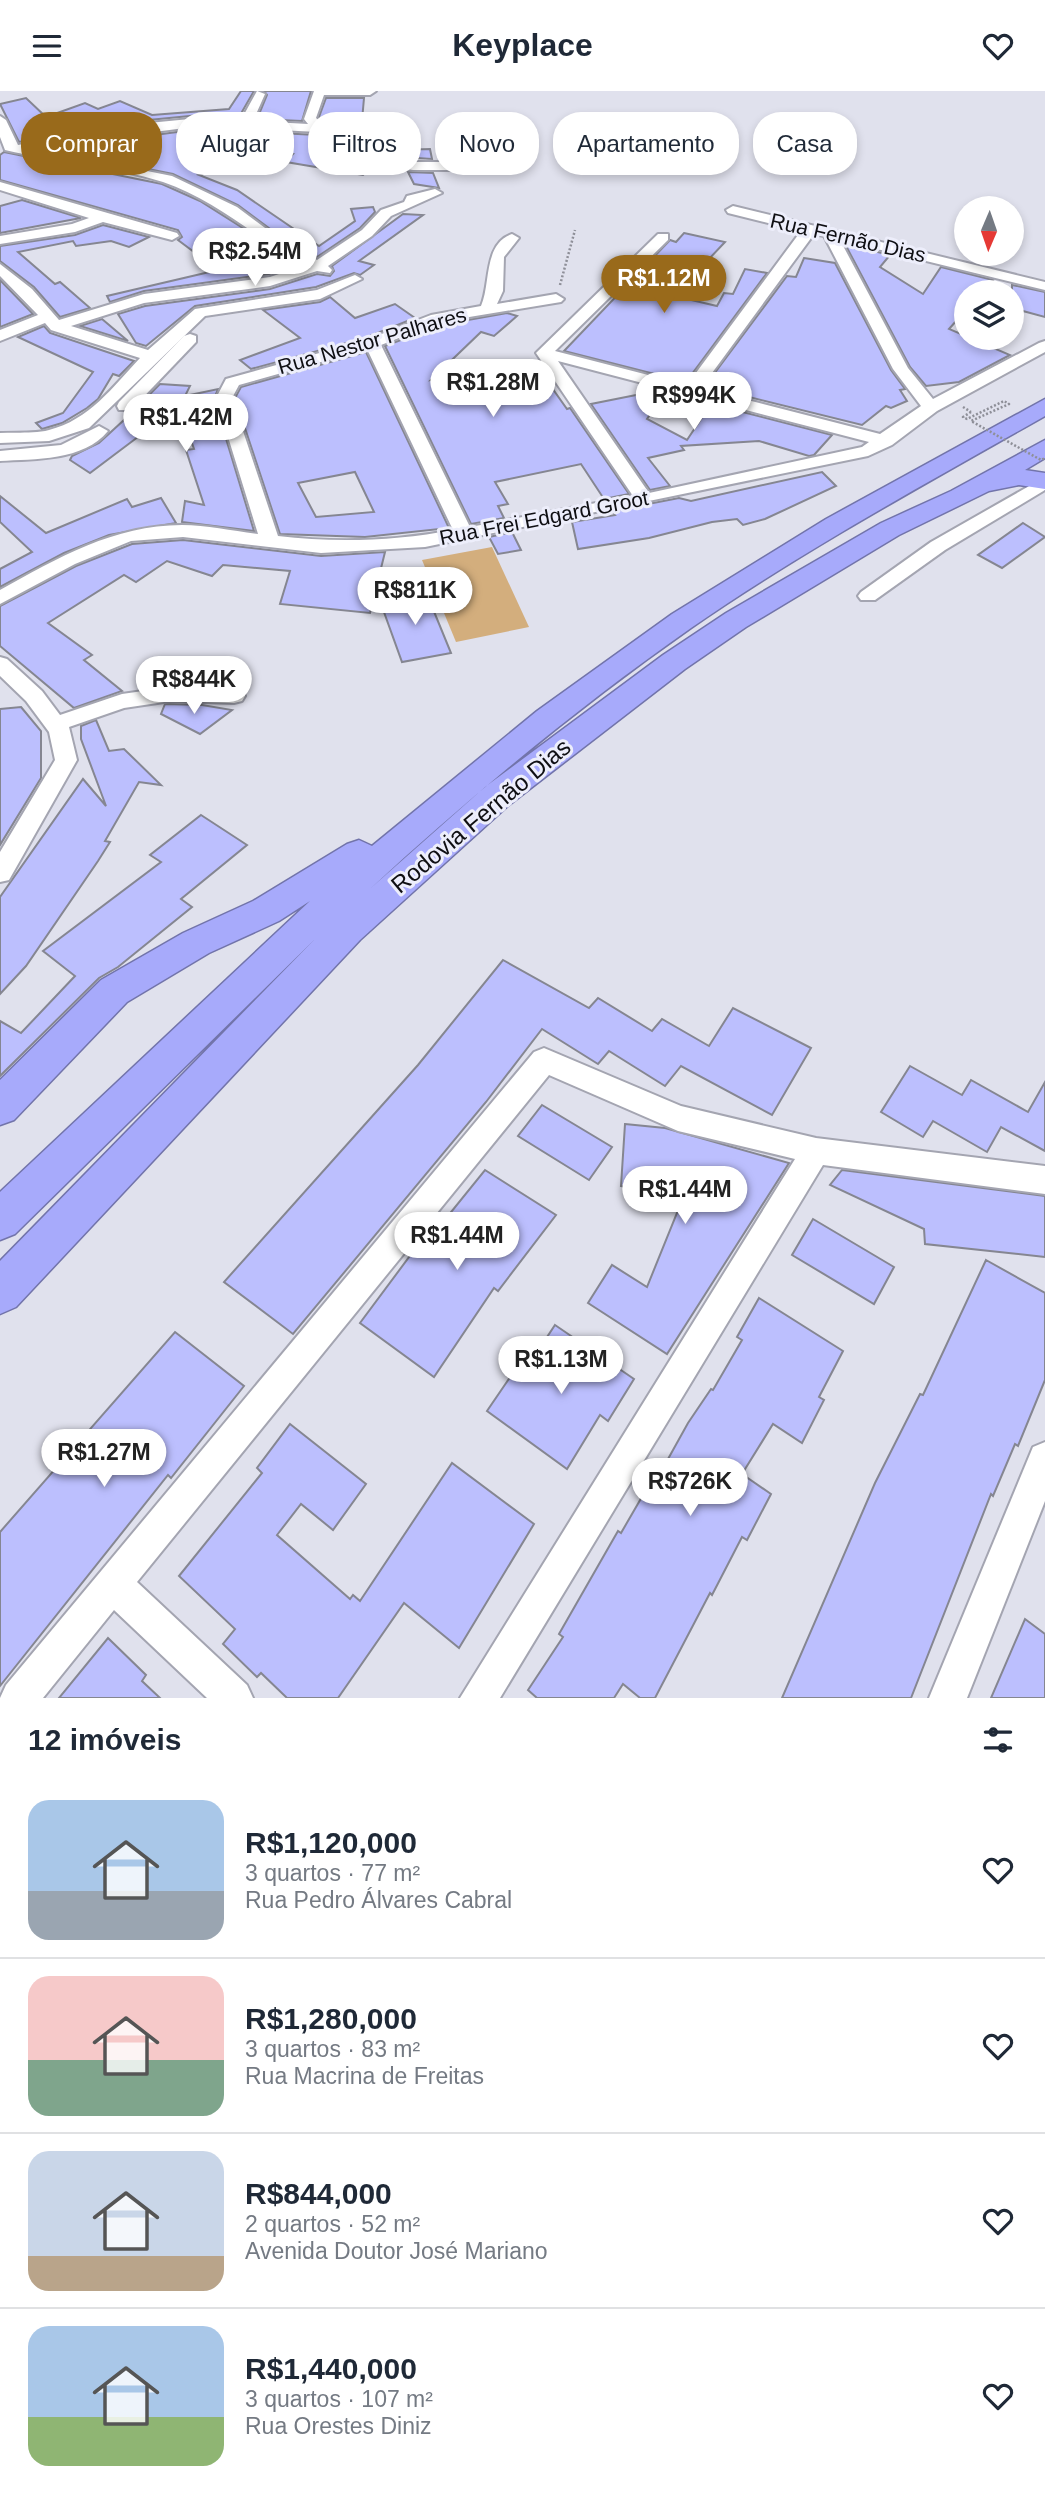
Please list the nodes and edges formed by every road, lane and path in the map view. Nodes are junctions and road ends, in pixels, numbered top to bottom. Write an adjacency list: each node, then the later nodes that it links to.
1 (319, 91): 2 (street); 5 (street)
2 (370, 91)
3 (259, 94): 4 (street)
4 (251, 112)
5 (312, 112)
6 (2, 129): 8 (street)
7 (21, 145): 8 (street)
8 (10, 147): 20 (street)
9 (0, 186): 12 (street)
10 (435, 193): 20 (street)
11 (733, 210): 13 (street, Rua Fernão Dias)
12 (102, 218): 16 (street); 19 (street)
13 (810, 229): 15 (street, Rua Fernão Dias); 32 (street)
14 (575, 230): 23 (path)
15 (830, 234): 22 (street, Rua Fernão Dias); 34 (street)
16 (172, 236)
17 (663, 237): 30 (street)
18 (512, 238): 25 (street)
19 (0, 240)
20 (315, 267): 26 (street); 31 (street)
21 (0, 268): 26 (street)
22 (1045, 286)
23 (556, 299): 25 (street, Rua Nestor Palhares)
24 (344, 302): 39 (street)
25 (487, 310): 28 (street, Rua Nestor Palhares)
26 (52, 322): 27 (street); 31 (street)
27 (0, 336)
28 (372, 343): 44 (street); 45 (street, Rua Nestor Palhares)
29 (1045, 346): 34 (street, Rua Frei Edgard Groot)
30 (544, 353): 32 (street); 43 (street)
31 (151, 356): 36 (street)
32 (691, 392): 37 (street)
33 (1045, 406): 51 (highway, Rodovia Fernão Dias)
34 (931, 407): 37 (street, Rua Frei Edgard Groot)
35 (971, 412): 40 (path, bridge)
36 (0, 439)
37 (886, 441): 43 (street, Rua Frei Edgard Groot)
38 (1045, 447): 42 (highway, Rodovia Fernão Dias)
39 (0, 456)
40 (1045, 458)
41 (1045, 481): 42 (highway); 46 (street)
42 (960, 497): 57 (highway, Rodovia Fernão Dias)
43 (644, 499): 44 (street, Rua Frei Edgard Groot)
44 (464, 533): 45 (street, Rua Frei Edgard Groot)
45 (270, 542): 47 (street, Rua Frei Edgard Groot)
46 (868, 596)
47 (0, 598)
48 (0, 664): 50 (street)
49 (233, 696): 50 (street)
50 (56, 724): 52 (street)
51 (507, 750): 53 (highway); 56 (highway, Rodovia Fernão Dias)
52 (0, 873)
53 (0, 1107)
54 (816, 1151): 55 (street); 59 (street); 62 (street)
55 (1045, 1180)
56 (0, 1220)
57 (0, 1291)
58 (1045, 1459): 63 (street)
59 (113, 1584): 60 (street); 61 (street)
60 (19, 1698)
61 (234, 1698)
62 (479, 1698)
63 (948, 1698)

